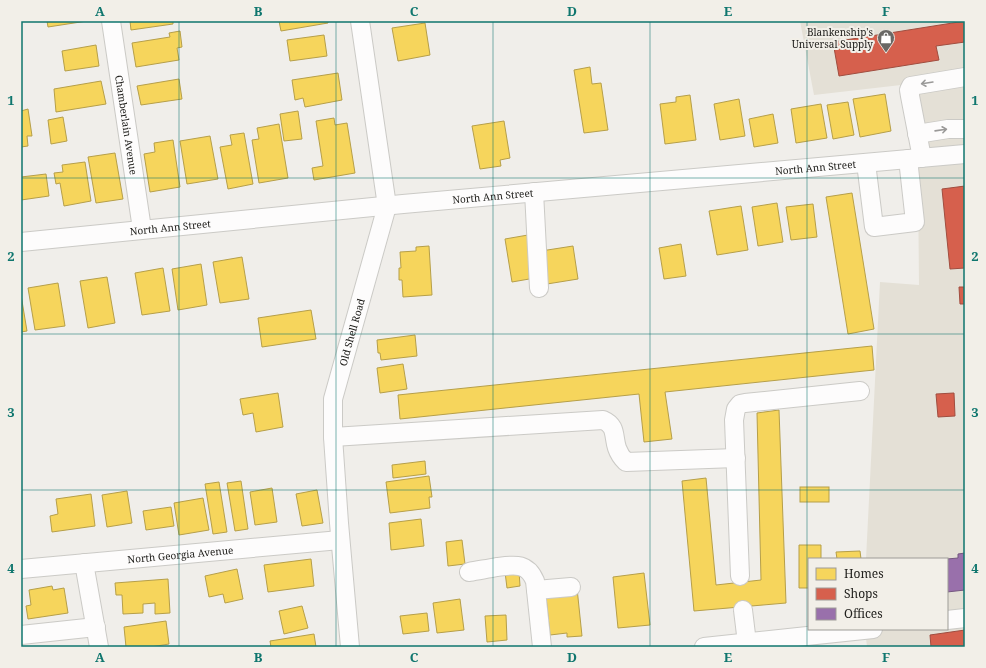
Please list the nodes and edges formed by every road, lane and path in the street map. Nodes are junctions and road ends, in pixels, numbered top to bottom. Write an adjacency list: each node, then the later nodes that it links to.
1 (111, 21): 11 (street, Chamberlain Avenue)
2 (360, 21): 10 (street, Old Shell Road)
3 (965, 77): 5 (street, one-way to 5)
4 (965, 129): 5 (street, one-way to 4)
5 (917, 134): 7 (street)
6 (965, 154): 7 (street, North Ann Street)
7 (915, 158): 8 (street, North Ann Street); 8 (street)
8 (866, 163): 9 (street, North Ann Street)
9 (534, 192): 10 (street, North Ann Street); 13 (street)
10 (387, 206): 11 (street, North Ann Street); 15 (street, Old Shell Road)
11 (142, 229): 12 (street, North Ann Street)
12 (21, 242)
13 (539, 288)
14 (860, 391): 16 (street)
15 (333, 437): 16 (street); 17 (street, Old Shell Road)
16 (736, 458): 21 (street)
17 (340, 540): 18 (street, North Georgia Avenue); 32 (street, Old Shell Road)
18 (84, 563): 19 (street, North Georgia Avenue); 27 (street)
19 (21, 569)
20 (469, 572): 23 (street)
21 (740, 576)
22 (570, 587): 23 (street)
23 (536, 590): 33 (street)
24 (743, 610): 30 (street)
25 (965, 618): 26 (street)
26 (948, 620)
27 (96, 627): 29 (street); 31 (street)
28 (864, 630): 30 (street)
29 (21, 635)
30 (747, 643): 34 (street)
31 (99, 647)
32 (350, 647)
33 (542, 647)
34 (704, 647)

